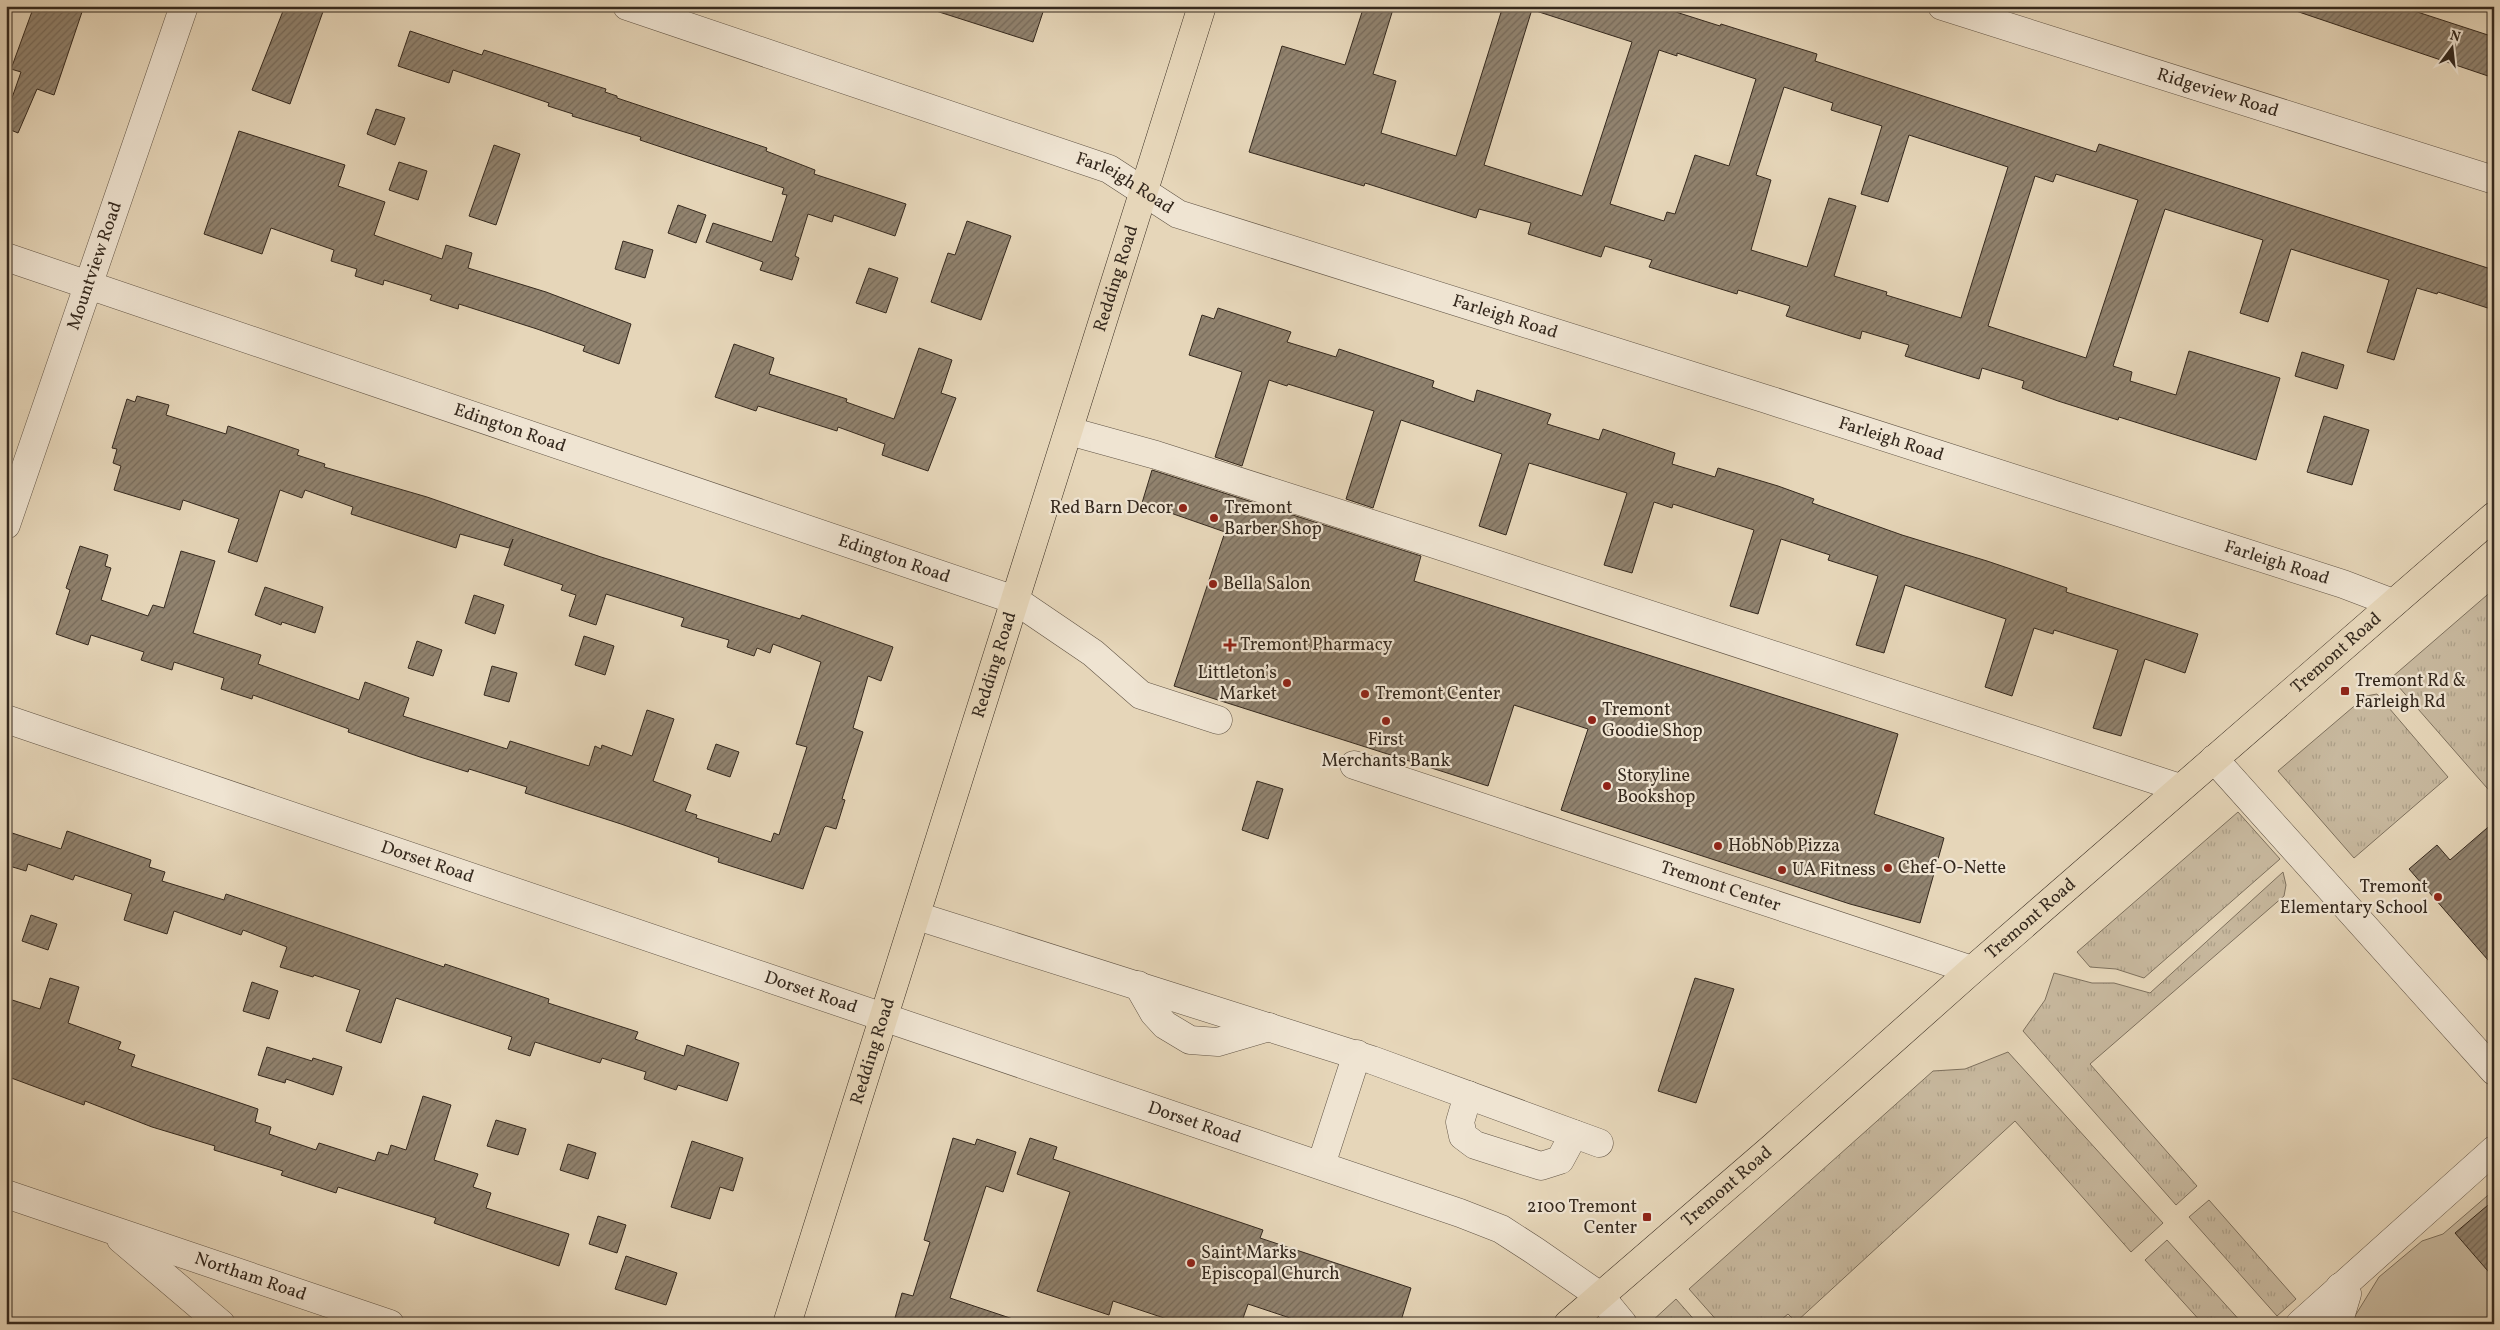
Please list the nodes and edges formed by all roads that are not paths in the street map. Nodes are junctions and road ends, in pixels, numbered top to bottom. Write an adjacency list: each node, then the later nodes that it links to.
1 (184, 6): 8 (street, Mountview Road)
2 (627, 6): 6 (street, Farleigh Road)
3 (1202, 6): 6 (main road, Redding Road)
4 (1942, 6): 5 (street, Ridgeview Road)
5 (2494, 180)
6 (1144, 192): 9 (main road, Redding Road); 13 (street, Farleigh Road)
7 (6, 257): 8 (street, Edington Road)
8 (88, 285): 11 (street, Mountview Road); 12 (street, Edington Road)
9 (1069, 431): 12 (main road, Redding Road); 18 (street)
10 (2494, 516): 13 (main road, Tremont Road)
11 (6, 525)
12 (1015, 600): 15 (street); 19 (main road, Redding Road)
13 (2393, 603): 16 (main road, Tremont Road)
14 (6, 719): 22 (street, Dorset Road)
15 (1218, 720)
16 (2214, 759): 18 (main road, Tremont Road); 25 (street)
17 (1354, 765): 20 (street, Tremont Center)
18 (2180, 788): 20 (main road, Tremont Road)
19 (917, 916): 21 (street); 22 (main road, Redding Road)
20 (1972, 970): 34 (main road, Tremont Road)
21 (1138, 985): 23 (street); 23 (street)
22 (885, 1018): 30 (street, Dorset Road); 37 (main road, Redding Road)
23 (1270, 1027): 24 (street)
24 (1357, 1054): 26 (street); 30 (street)
25 (2494, 1071)
26 (1468, 1095): 27 (street); 27 (street)
27 (1574, 1134): 28 (street)
28 (1600, 1143)
29 (2494, 1150): 33 (street)
30 (1321, 1165): 34 (street, Dorset Road)
31 (6, 1194): 32 (street, Northam Road)
32 (111, 1230): 35 (street); 36 (street, Northam Road)
33 (2340, 1287): 40 (street); 41 (street)
34 (1600, 1296): 38 (main road, Tremont Road); 39 (street, Dorset Road)
35 (221, 1324)
36 (390, 1324)
37 (787, 1324)
38 (1568, 1324)
39 (1623, 1324)
40 (2300, 1324)
41 (2338, 1324)

